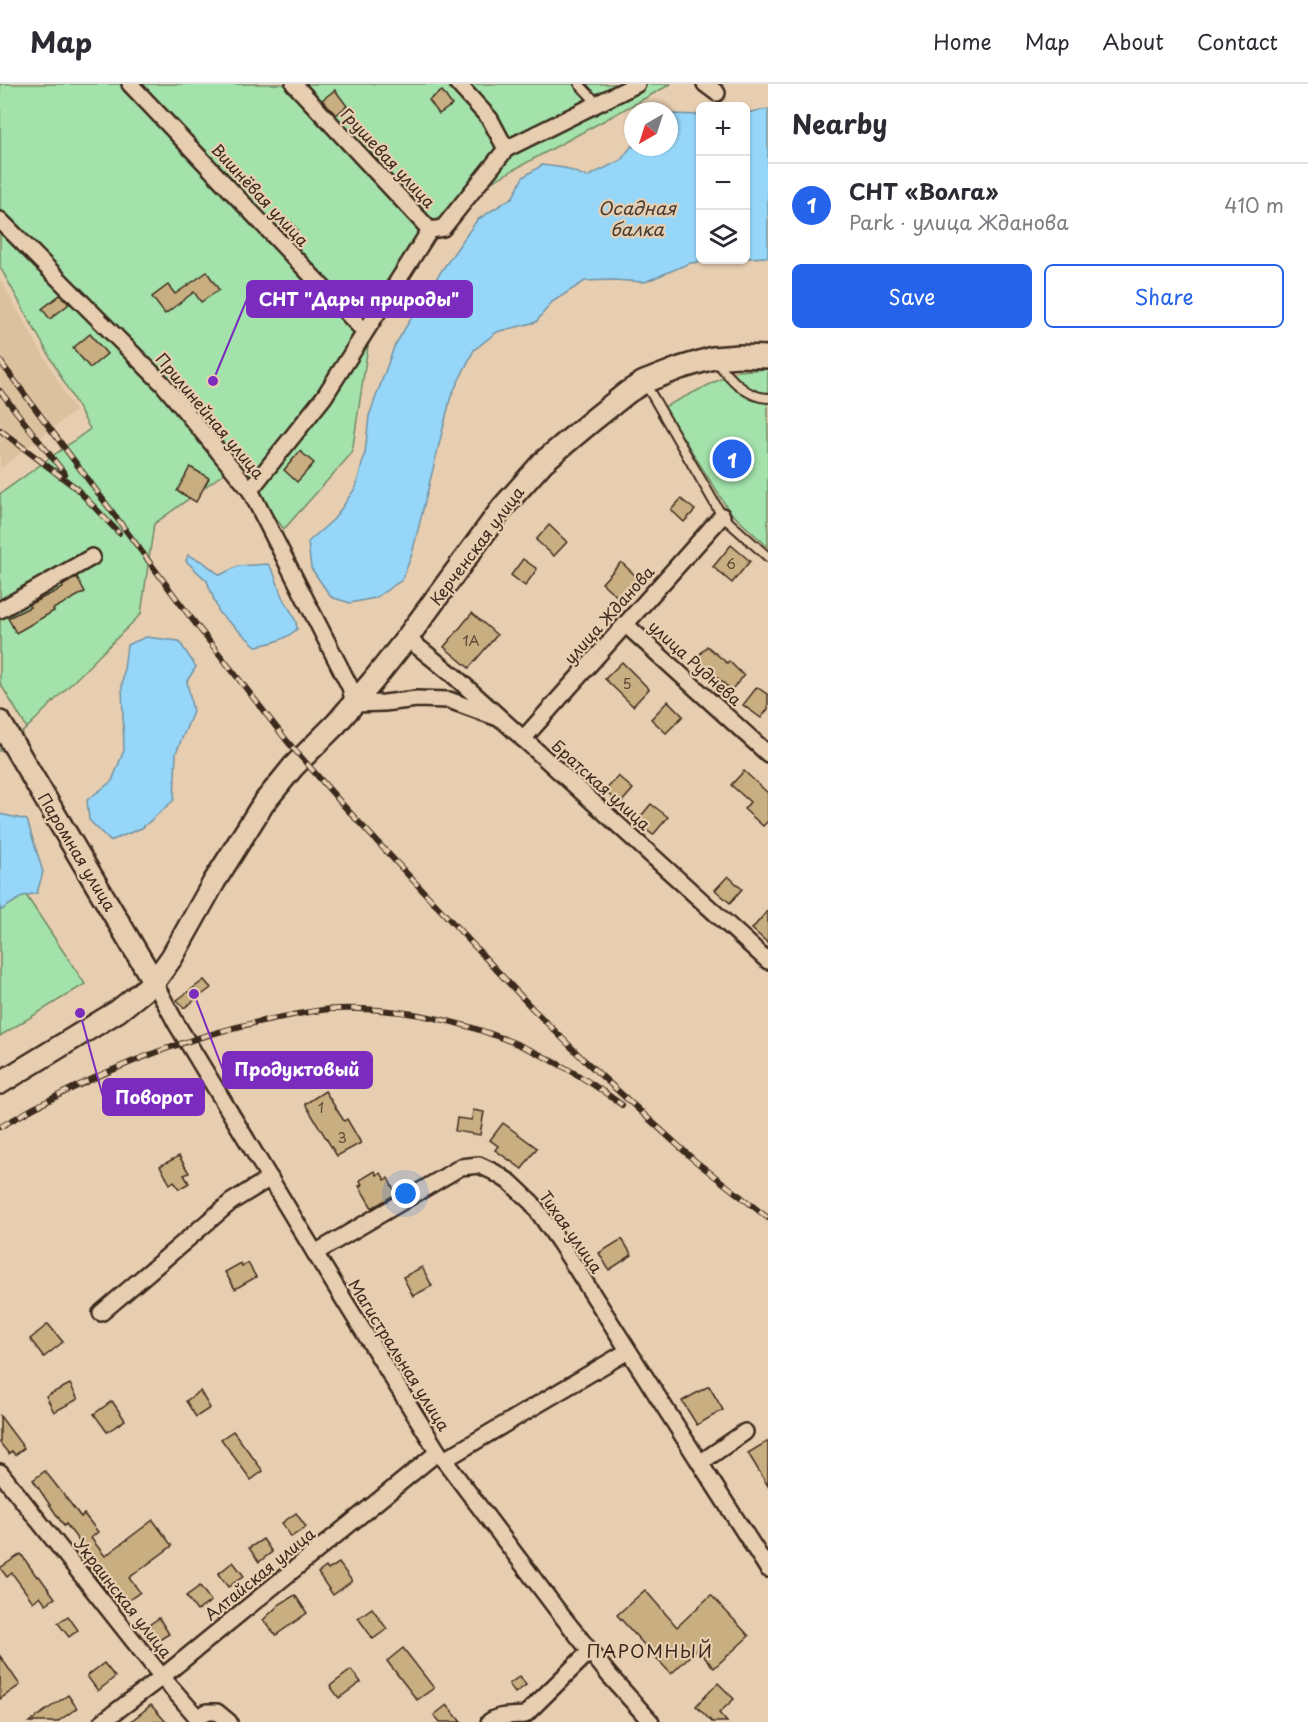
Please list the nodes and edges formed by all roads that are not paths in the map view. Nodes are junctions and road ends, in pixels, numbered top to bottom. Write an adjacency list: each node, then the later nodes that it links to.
1 (130, 84): 10 (street, Вишнёвая улица)
2 (294, 84): 9 (street, Грушевая улица)
3 (458, 84): 7 (street)
4 (579, 84): 6 (lane)
5 (637, 84): 6 (street)
6 (598, 104): 7 (street)
7 (506, 149): 9 (street)
8 (0, 220): 15 (street, Прилинейная улица)
9 (430, 230): 10 (street)
10 (364, 331): 15 (street)
11 (768, 357): 12 (street, Керченская улица)
12 (713, 358): 13 (street, Керченская улица); 14 (lane)
13 (644, 382): 16 (lane); 21 (street, Керченская улица)
14 (768, 398)
15 (250, 490): 22 (street, Прилинейная улица)
16 (722, 516): 18 (lane); 20 (street, улица Жданова)
17 (92, 556): 19 (street)
18 (768, 556)
19 (0, 610)
20 (625, 624): 25 (street, улица Жданова); 26 (street, улица Руднева)
21 (407, 638): 22 (street, Керченская улица); 23 (street, Братская улица)
22 (354, 704): 23 (street); 28 (street, Керченская улица)
23 (498, 718): 25 (street, Братская улица)
24 (0, 722): 28 (street, Паромная улица)
25 (523, 739): 27 (street, Братская улица)
26 (768, 754)
27 (768, 961)
28 (154, 982): 29 (street, Керченская улица); 30 (street, Магистральная улица)
29 (0, 1083)
30 (270, 1178): 31 (street, Магистральная улица); 32 (street)
31 (315, 1253): 33 (street, Тихая улица); 35 (street, Магистральная улица)
32 (102, 1313)
33 (628, 1351): 35 (street, Алтайская улица); 36 (street, Тихая улица)
34 (745, 1432): 36 (street)
35 (441, 1456): 39 (street, Магистральная улица); 40 (street, Алтайская улица)
36 (700, 1463): 38 (street, Тихая улица)
37 (0, 1472): 40 (street, Украинская улица)
38 (768, 1569)
39 (590, 1651): 43 (street); 44 (street, Магистральная улица)
40 (162, 1677): 41 (street, Алтайская улица); 42 (street, Украинская улица)
41 (102, 1722)
42 (229, 1722)
43 (489, 1722)
44 (651, 1722)

